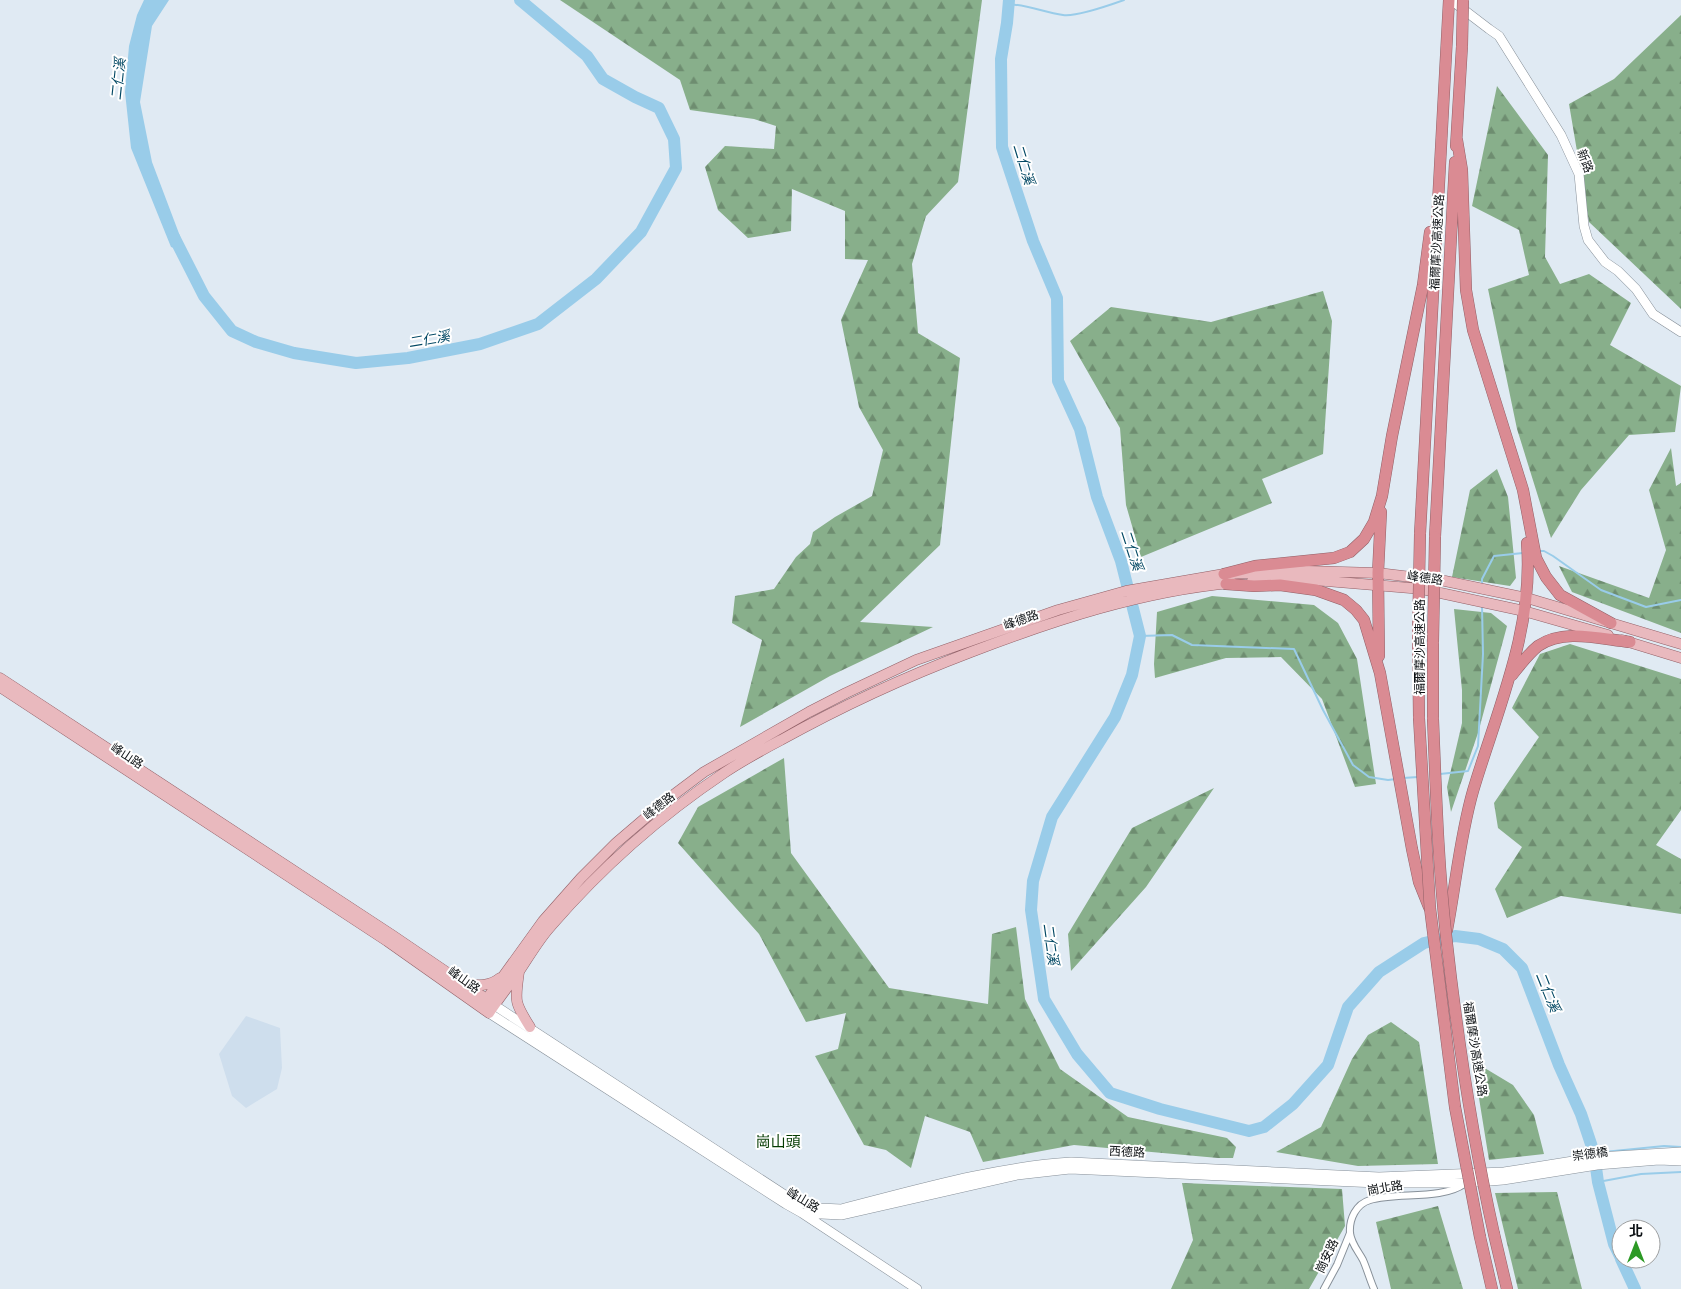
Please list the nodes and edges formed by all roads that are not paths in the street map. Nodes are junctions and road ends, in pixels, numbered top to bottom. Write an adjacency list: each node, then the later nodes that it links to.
1 (1450, 0): 4 (highway, 福爾摩沙高速公路); 5 (street, 新路)
2 (1463, 0): 3 (highway, 福爾摩沙高速公路, bridge)
3 (1457, 140): 6 (highway); 22 (highway, 福爾摩沙高速公路, bridge)
4 (1437, 201): 7 (highway); 21 (highway, 福爾摩沙高速公路, bridge)
5 (1681, 332)
6 (1523, 490): 11 (highway); 13 (highway)
7 (1382, 496): 8 (highway); 9 (highway)
8 (1378, 573): 9 (main road, 峰德路); 10 (highway); 11 (main road, 峰德路)
9 (1221, 579): 10 (main road, 峰德路); 17 (highway); 23 (main road, 峰德路); 23 (main road, 峰德路)
10 (1378, 585): 12 (main road, 峰德路); 17 (highway)
11 (1527, 598): 12 (highway); 13 (main road, 峰德路)
12 (1524, 611): 14 (main road, 峰德路); 18 (highway)
13 (1611, 623): 15 (main road, 峰德路)
14 (1630, 642): 16 (main road, 峰德路); 18 (highway)
15 (1681, 644)
16 (1681, 658)
17 (1380, 673): 21 (highway)
18 (1511, 677): 22 (highway, bridge)
19 (0, 678): 24 (main road, 峰山路)
20 (0, 687): 25 (main road, 峰山路)
21 (1430, 908): 38 (highway, 福爾摩沙高速公路, bridge)
22 (1446, 934): 39 (highway, 福爾摩沙高速公路, bridge)
23 (516, 968): 24 (main road); 25 (main road, 峰德路); 26 (main road)
24 (463, 983): 25 (main road, 峰山路)
25 (488, 1006): 26 (street, 峰山路); 33 (street, 峰山路)
26 (530, 1027): 32 (street, 峰山路)
27 (1681, 1152): 30 (street, 崇德橋)
28 (1681, 1161): 30 (street, 崇德橋)
29 (1070, 1166): 31 (street, 西德路); 32 (street, 西德路); 33 (street, 西德路)
30 (1504, 1176): 31 (street, 西德路)
31 (1465, 1179): 34 (street, 崗北路)
32 (794, 1201): 33 (street)
33 (802, 1213): 35 (street, 峰山路)
34 (1350, 1233): 36 (street, 崗安路); 37 (street)
35 (917, 1289)
36 (1324, 1289)
37 (1374, 1289)
38 (1492, 1289)
39 (1507, 1289)

